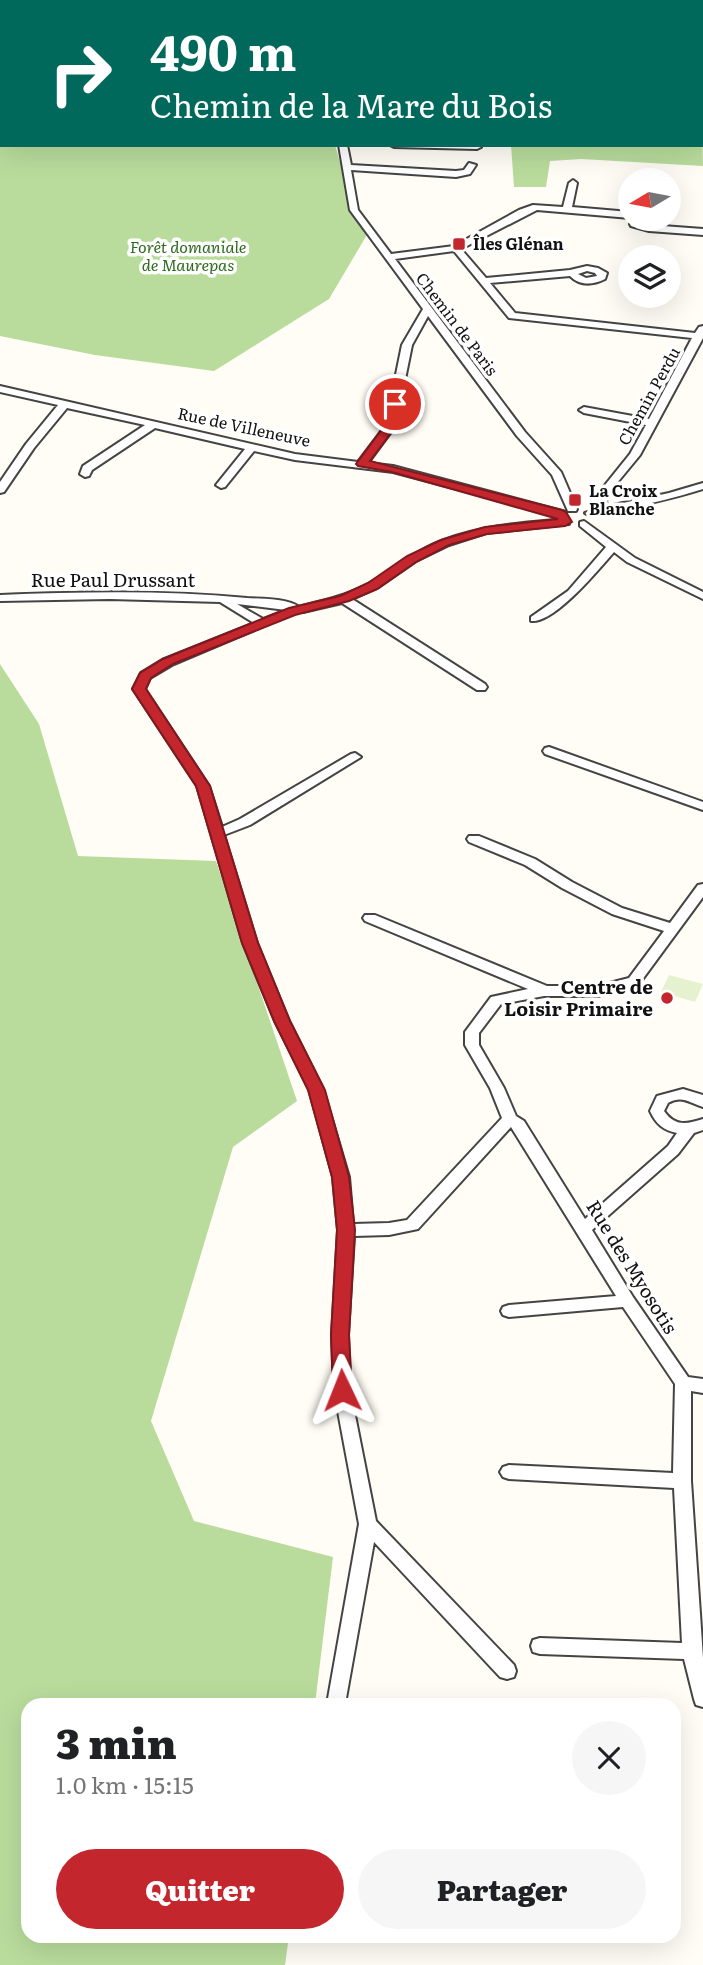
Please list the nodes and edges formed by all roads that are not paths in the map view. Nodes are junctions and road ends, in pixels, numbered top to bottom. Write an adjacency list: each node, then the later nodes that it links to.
1 (344, 147): 3 (street, Chemin de Paris)
2 (472, 165): 3 (street)
3 (347, 167): 10 (street, Chemin de Paris)
4 (573, 183): 5 (street)
5 (567, 209): 6 (street); 9 (street)
6 (618, 222)
7 (681, 230): 8 (street)
8 (703, 232)
9 (456, 248): 10 (street); 12 (street)
10 (388, 257): 13 (street, Chemin de Paris)
11 (572, 273): 12 (street)
12 (483, 281): 14 (street)
13 (427, 310): 21 (street); 27 (street, Chemin de Paris)
14 (701, 331): 18 (street, Chemin Perdu)
15 (0, 389): 16 (street, Rue de Villeneuve)
16 (65, 404): 19 (street, Rue de Villeneuve); 25 (street)
17 (584, 410): 18 (street)
18 (654, 423): 26 (street, Chemin Perdu)
19 (154, 424): 20 (street, Rue de Villeneuve); 22 (street)
20 (252, 447): 21 (street, Rue de Villeneuve); 23 (street)
21 (362, 464): 27 (street, Rue de Villeneuve)
22 (85, 474)
23 (221, 485)
24 (703, 486): 26 (street)
25 (0, 490)
26 (607, 510): 28 (street)
27 (567, 515): 28 (street, Rue de Villeneuve); 33 (street)
28 (587, 519): 29 (street)
29 (612, 547): 30 (street); 35 (street)
30 (702, 595)
31 (0, 598): 32 (street, Rue Paul Drussant)
32 (226, 598): 34 (street, Rue Paul Drussant); 36 (street)
33 (344, 599): 34 (street); 37 (street)
34 (296, 609): 36 (street)
35 (536, 619)
36 (261, 623): 41 (street)
37 (481, 687)
38 (549, 751): 40 (street)
39 (355, 757): 41 (street)
40 (703, 806)
41 (216, 834): 51 (street)
42 (474, 839): 45 (street)
43 (703, 888): 45 (street)
44 (370, 918): 46 (street)
45 (673, 929): 46 (street)
46 (544, 991): 48 (street, Rue des Myosotis)
47 (703, 1102): 49 (street)
48 (510, 1119): 50 (street, Rue des Myosotis); 51 (street)
49 (696, 1126): 50 (street)
50 (583, 1229): 52 (street, Rue des Myosotis)
51 (346, 1230): 58 (street)
52 (626, 1301): 53 (street); 54 (street, Rue des Myosotis)
53 (509, 1311)
54 (683, 1383): 55 (street); 57 (street)
55 (703, 1386)
56 (509, 1472): 57 (street)
57 (682, 1481): 60 (street)
58 (368, 1524): 61 (street); 62 (street)
59 (540, 1646): 60 (street)
60 (692, 1651): 63 (street)
61 (507, 1671)
62 (336, 1698)
63 (703, 1699)

